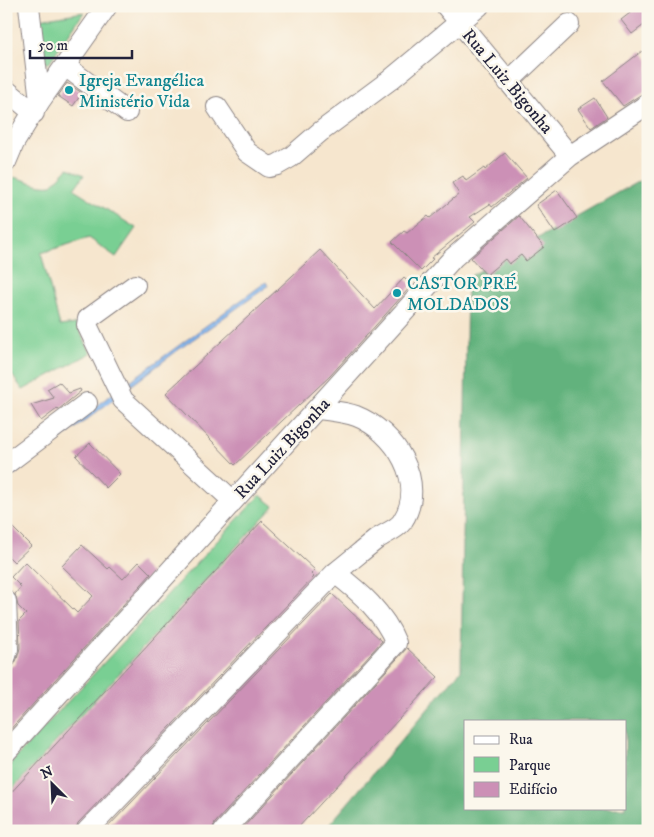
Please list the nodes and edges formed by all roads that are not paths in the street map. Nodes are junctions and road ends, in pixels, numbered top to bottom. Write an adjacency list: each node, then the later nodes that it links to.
1 (29, 6): 12 (street)
2 (107, 6): 7 (street)
3 (446, 6): 5 (street, Rua Luiz Bigonha)
4 (479, 6): 5 (street)
5 (459, 22): 8 (street, Rua Luiz Bigonha); 11 (street)
6 (569, 24): 8 (street)
7 (65, 66): 12 (street); 13 (street)
8 (508, 82): 15 (street, Rua Luiz Bigonha)
9 (6, 90): 12 (street)
10 (648, 104): 15 (street, Rua Luiz Bigonha)
11 (217, 107)
12 (37, 108): 14 (street)
13 (127, 112)
14 (10, 143): 16 (street)
15 (570, 156): 19 (street, Rua Luiz Bigonha)
16 (6, 162)
17 (135, 285): 21 (street)
18 (87, 403): 20 (street)
19 (319, 409): 21 (street, Rua Luiz Bigonha); 22 (street)
20 (6, 464)
21 (230, 505): 25 (street, Rua Luiz Bigonha)
22 (336, 573): 26 (street); 27 (street)
23 (6, 601): 24 (street)
24 (6, 656)
25 (6, 752)
26 (87, 831)
27 (224, 831)

